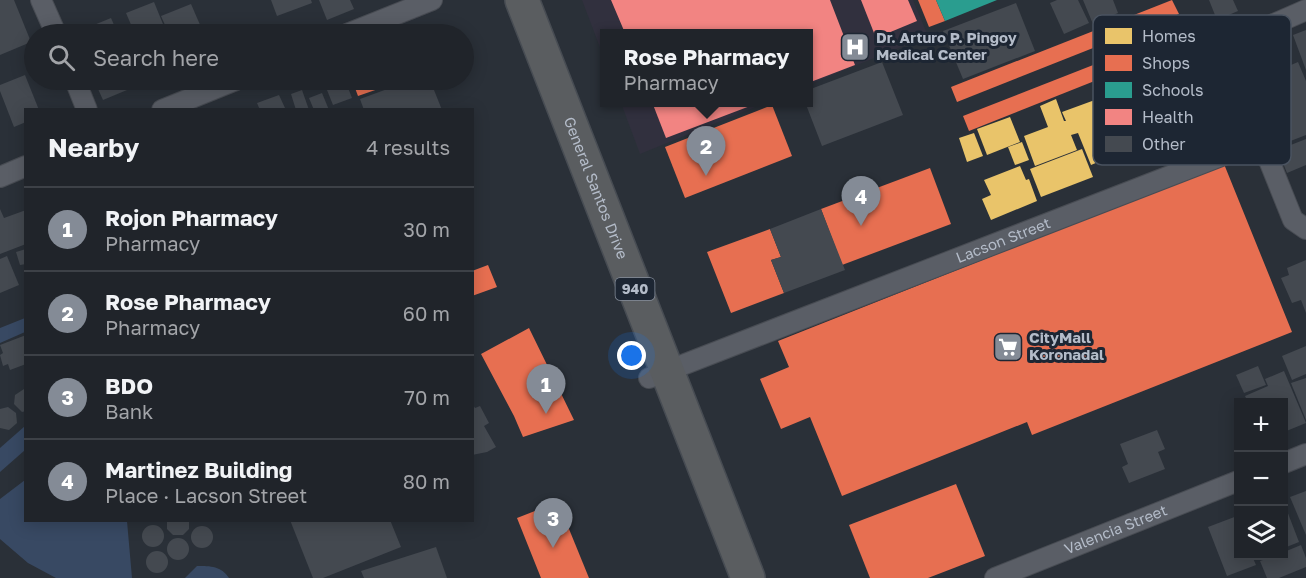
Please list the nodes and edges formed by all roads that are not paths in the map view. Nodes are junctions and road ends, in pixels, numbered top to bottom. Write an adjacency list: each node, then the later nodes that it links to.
1 (41, 0): 7 (street)
2 (432, 0): 8 (street)
3 (500, 0): 18 (highway, General Santos Drive / 940)
4 (522, 0): 18 (highway, General Santos Drive / 940)
5 (1306, 10): 6 (street)
6 (1291, 16)
7 (52, 24)
8 (372, 24)
9 (79, 90): 11 (street)
10 (211, 90): 12 (street)
11 (86, 108)
12 (167, 108)
13 (1198, 165): 18 (street, Lacson Street)
14 (1270, 165): 17 (street)
15 (24, 167): 16 (street)
16 (0, 177)
17 (1306, 229)
18 (658, 374): 22 (highway, General Santos Drive / 940); 23 (highway, General Santos Drive / 940)
19 (1306, 454): 20 (street)
20 (1288, 461)
21 (1234, 483): 24 (street, Valencia Street)
22 (726, 578)
23 (748, 578)
24 (995, 578)

